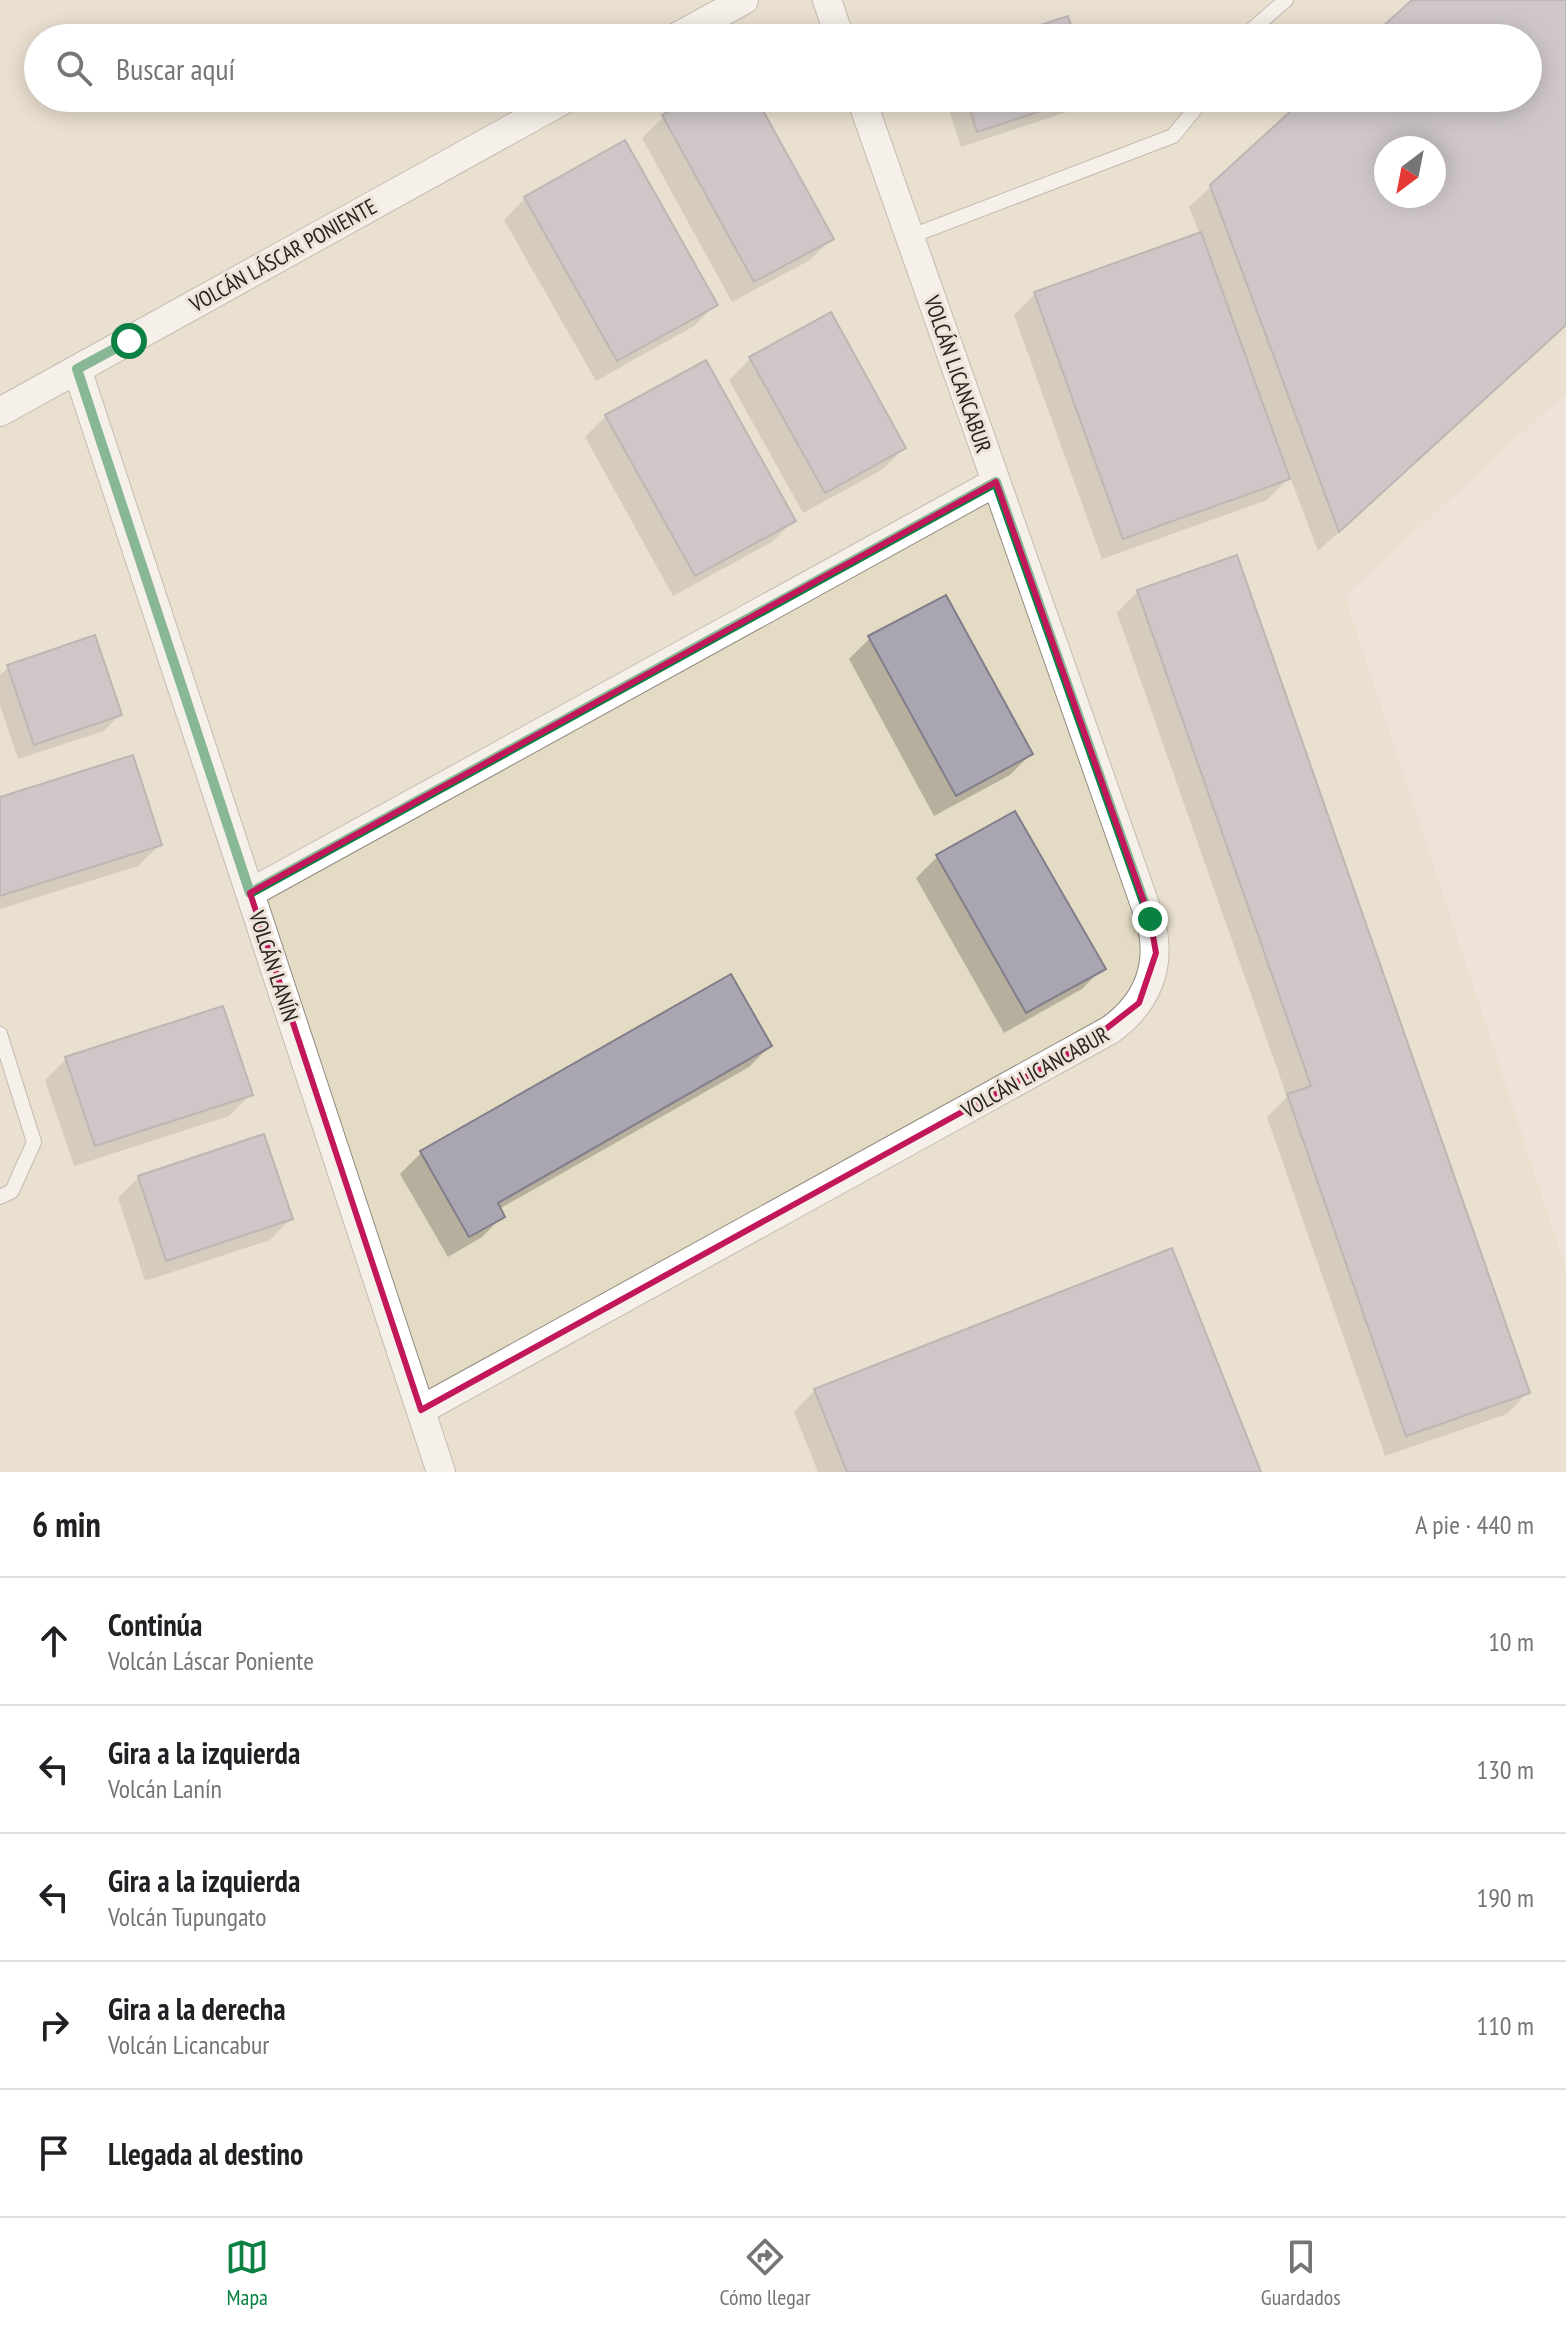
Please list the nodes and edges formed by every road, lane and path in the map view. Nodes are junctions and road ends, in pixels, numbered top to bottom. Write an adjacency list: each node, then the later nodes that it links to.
1 (744, 0): 4 (street)
2 (827, 0): 5 (street)
3 (1286, 0): 6 (lane)
4 (700, 24)
5 (835, 24)
6 (1258, 24)
7 (542, 112): 11 (street, VOLCÁN LÁSCAR PONIENTE)
8 (866, 112): 10 (street, VOLCÁN LICANCABUR)
9 (1193, 112): 10 (lane)
10 (909, 237): 13 (street, VOLCÁN LICANCABUR)
11 (77, 369): 12 (street, VOLCÁN LÁSCAR PONIENTE); 14 (street, VOLCÁN LANÍN)
12 (0, 412)
13 (996, 482): 14 (street); 17 (street, VOLCÁN LICANCABUR)
14 (250, 893): 17 (street, VOLCÁN LANÍN)
15 (0, 1034): 16 (lane)
16 (0, 1197)
17 (421, 1410): 18 (street, VOLCÁN LANÍN)
18 (441, 1472)

